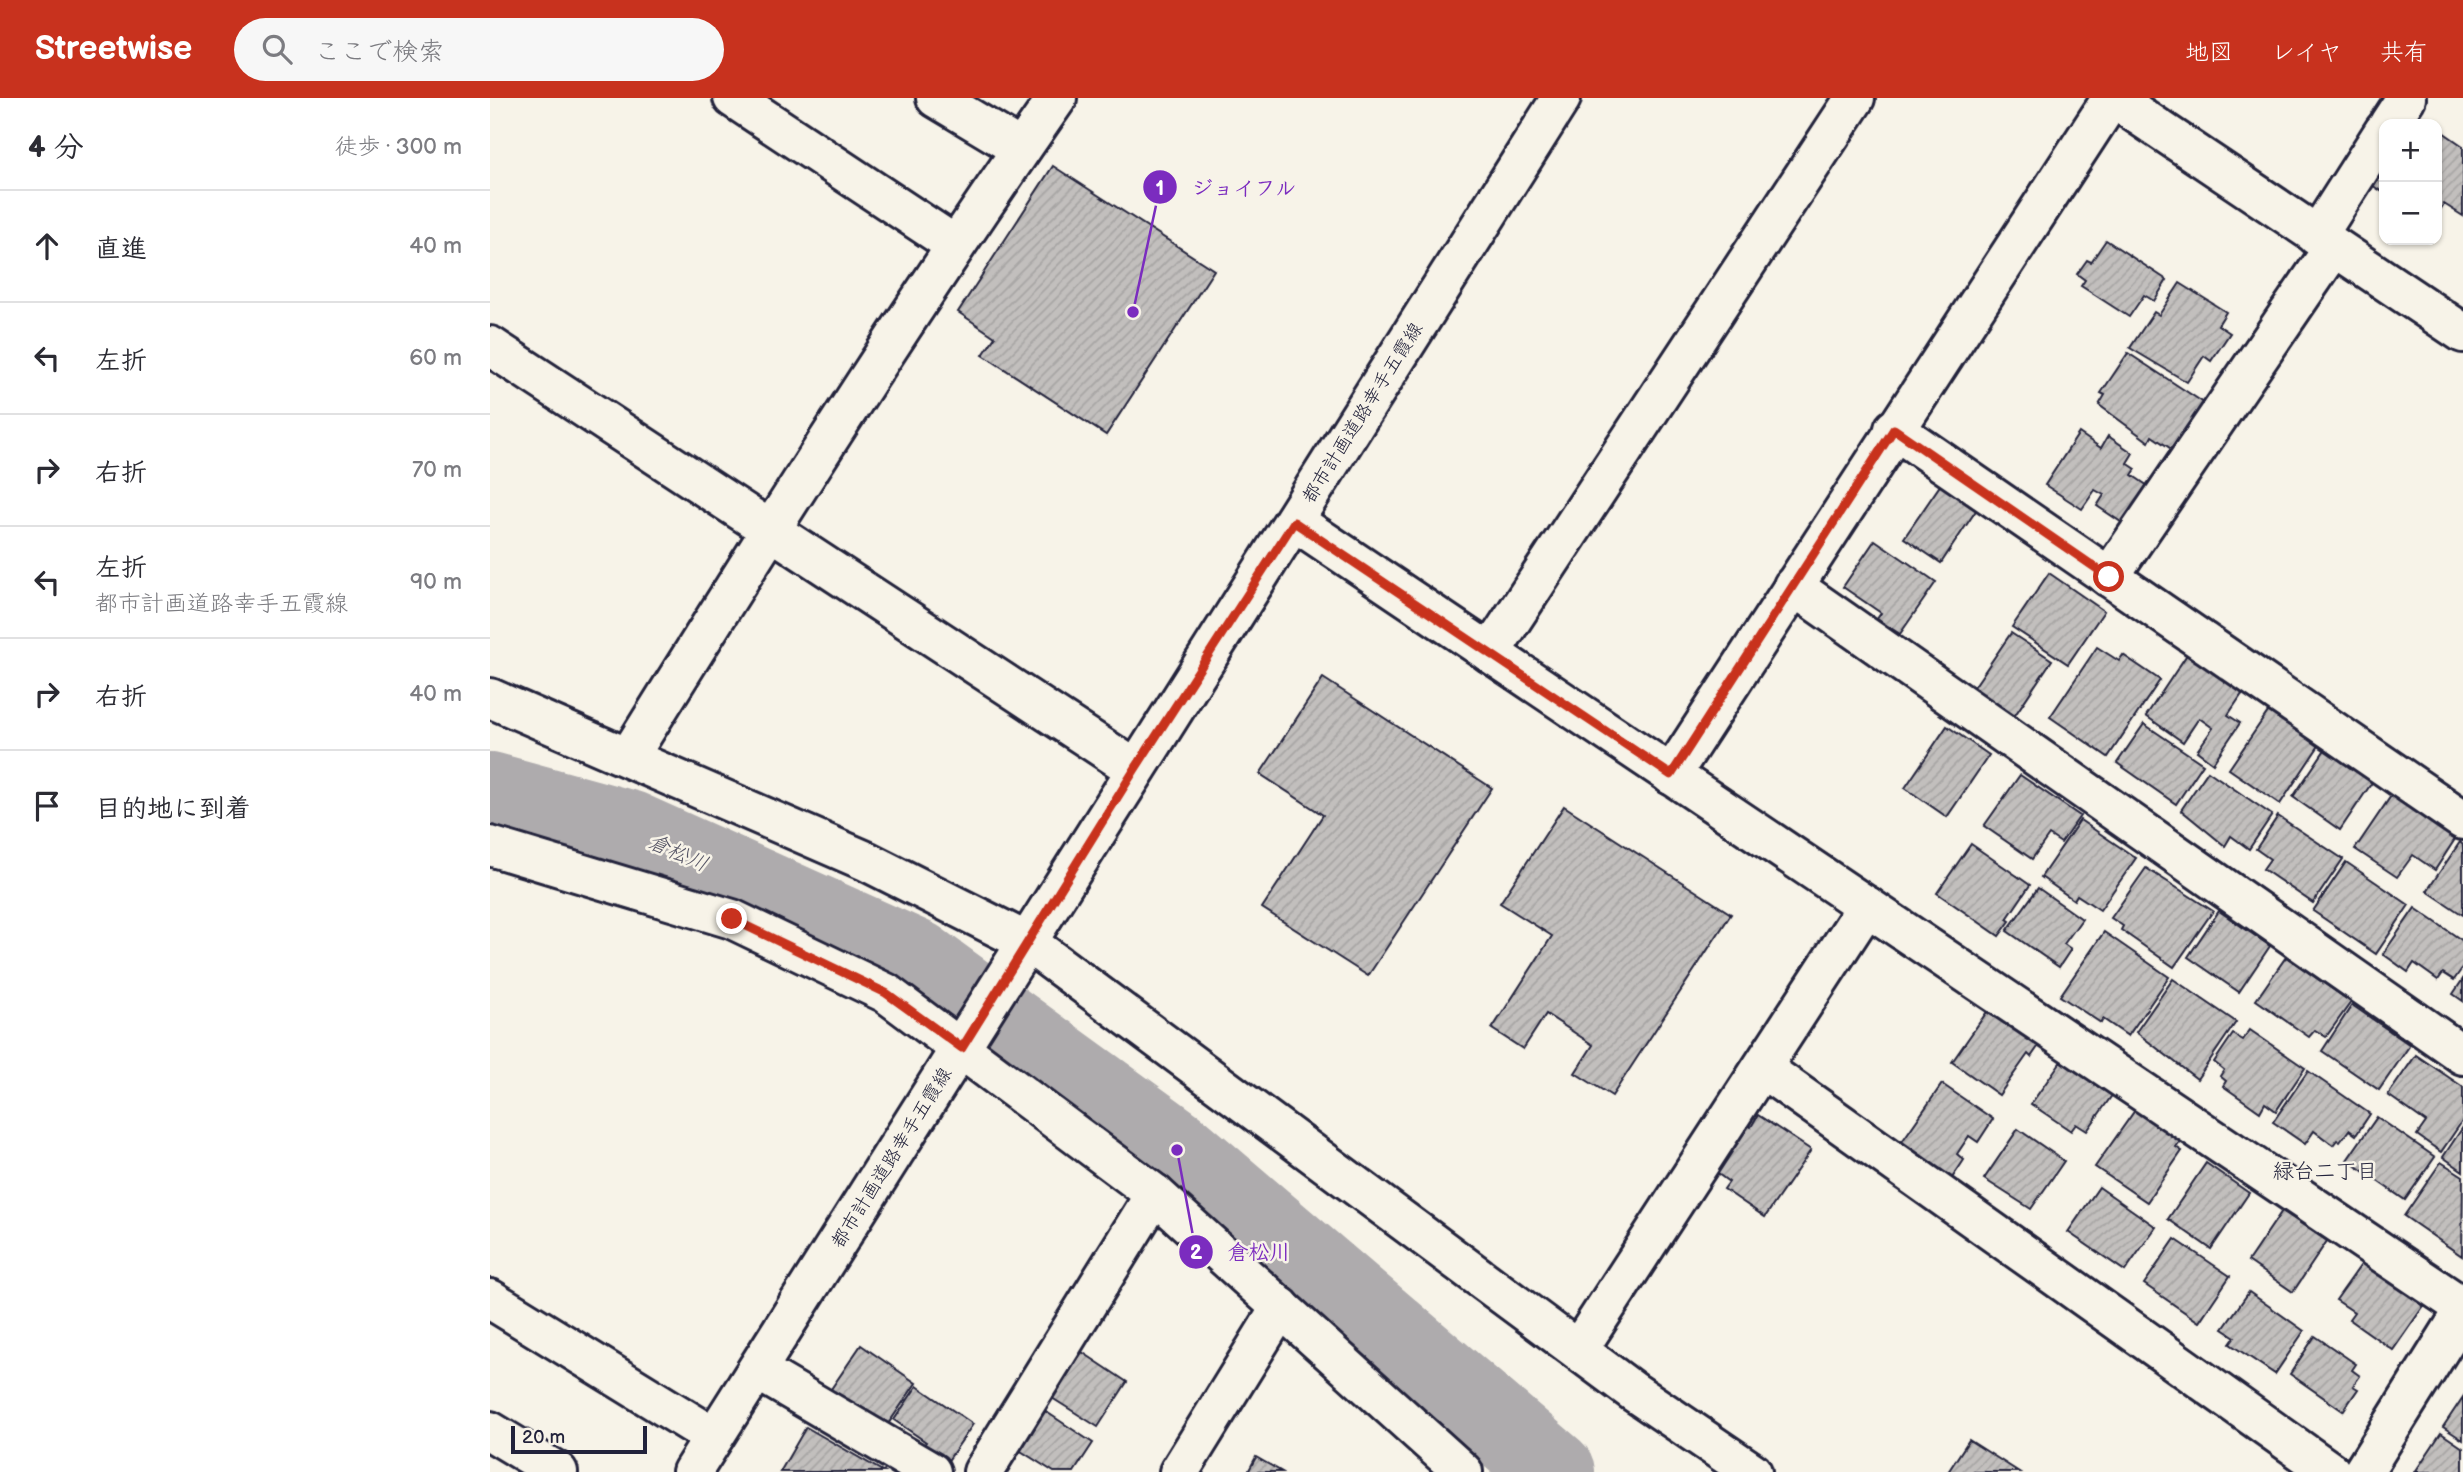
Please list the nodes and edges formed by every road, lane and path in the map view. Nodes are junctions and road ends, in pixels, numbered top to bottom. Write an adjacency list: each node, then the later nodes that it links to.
1 (734, 98): 12 (street)
2 (936, 98): 10 (street)
3 (1056, 98): 10 (street)
4 (1561, 98): 16 (street, 都市計画道路幸手五霞線)
5 (1855, 98): 20 (street)
6 (2112, 98): 11 (street); 15 (street)
7 (2406, 98): 8 (street)
8 (2392, 119)
9 (2379, 141): 11 (street)
10 (1021, 149): 12 (street)
11 (2326, 242): 13 (street); 18 (street)
12 (955, 245): 17 (street)
13 (2463, 333)
14 (490, 346): 17 (street)
15 (1894, 429): 18 (street); 19 (street)
16 (1294, 522): 20 (street); 23 (street, 都市計画道路幸手五霞線)
17 (770, 530): 22 (street); 23 (street)
18 (2109, 577): 25 (street)
19 (1793, 586): 24 (street); 30 (street)
20 (1490, 653): 24 (street)
21 (490, 698): 22 (street)
22 (629, 756): 28 (street)
23 (1135, 769): 28 (street, 都市計画道路幸手五霞線)
24 (1671, 775): 27 (street)
25 (2460, 811)
26 (490, 846): 29 (street)
27 (1867, 906): 31 (street); 35 (street)
28 (1021, 953): 29 (street, 都市計画道路幸手五霞線); 36 (street)
29 (967, 1040): 32 (street); 37 (street, 都市計画道路幸手五霞線)
30 (2463, 1055)
31 (1762, 1068): 36 (street); 47 (street)
32 (1155, 1194): 34 (street); 43 (street)
33 (490, 1299): 39 (street)
34 (1280, 1307): 44 (street); 45 (street)
35 (2463, 1310): 48 (street)
36 (1578, 1350): 46 (street)
37 (757, 1370): 39 (street, 都市計画道路幸手五霞線); 42 (street)
38 (490, 1431): 40 (street)
39 (714, 1437): 41 (street, 都市計画道路幸手五霞線)
40 (558, 1472)
41 (692, 1472)
42 (931, 1472)
43 (983, 1472)
44 (1179, 1472)
45 (1463, 1472)
46 (1752, 1472)
47 (2331, 1472)
48 (2363, 1472)

